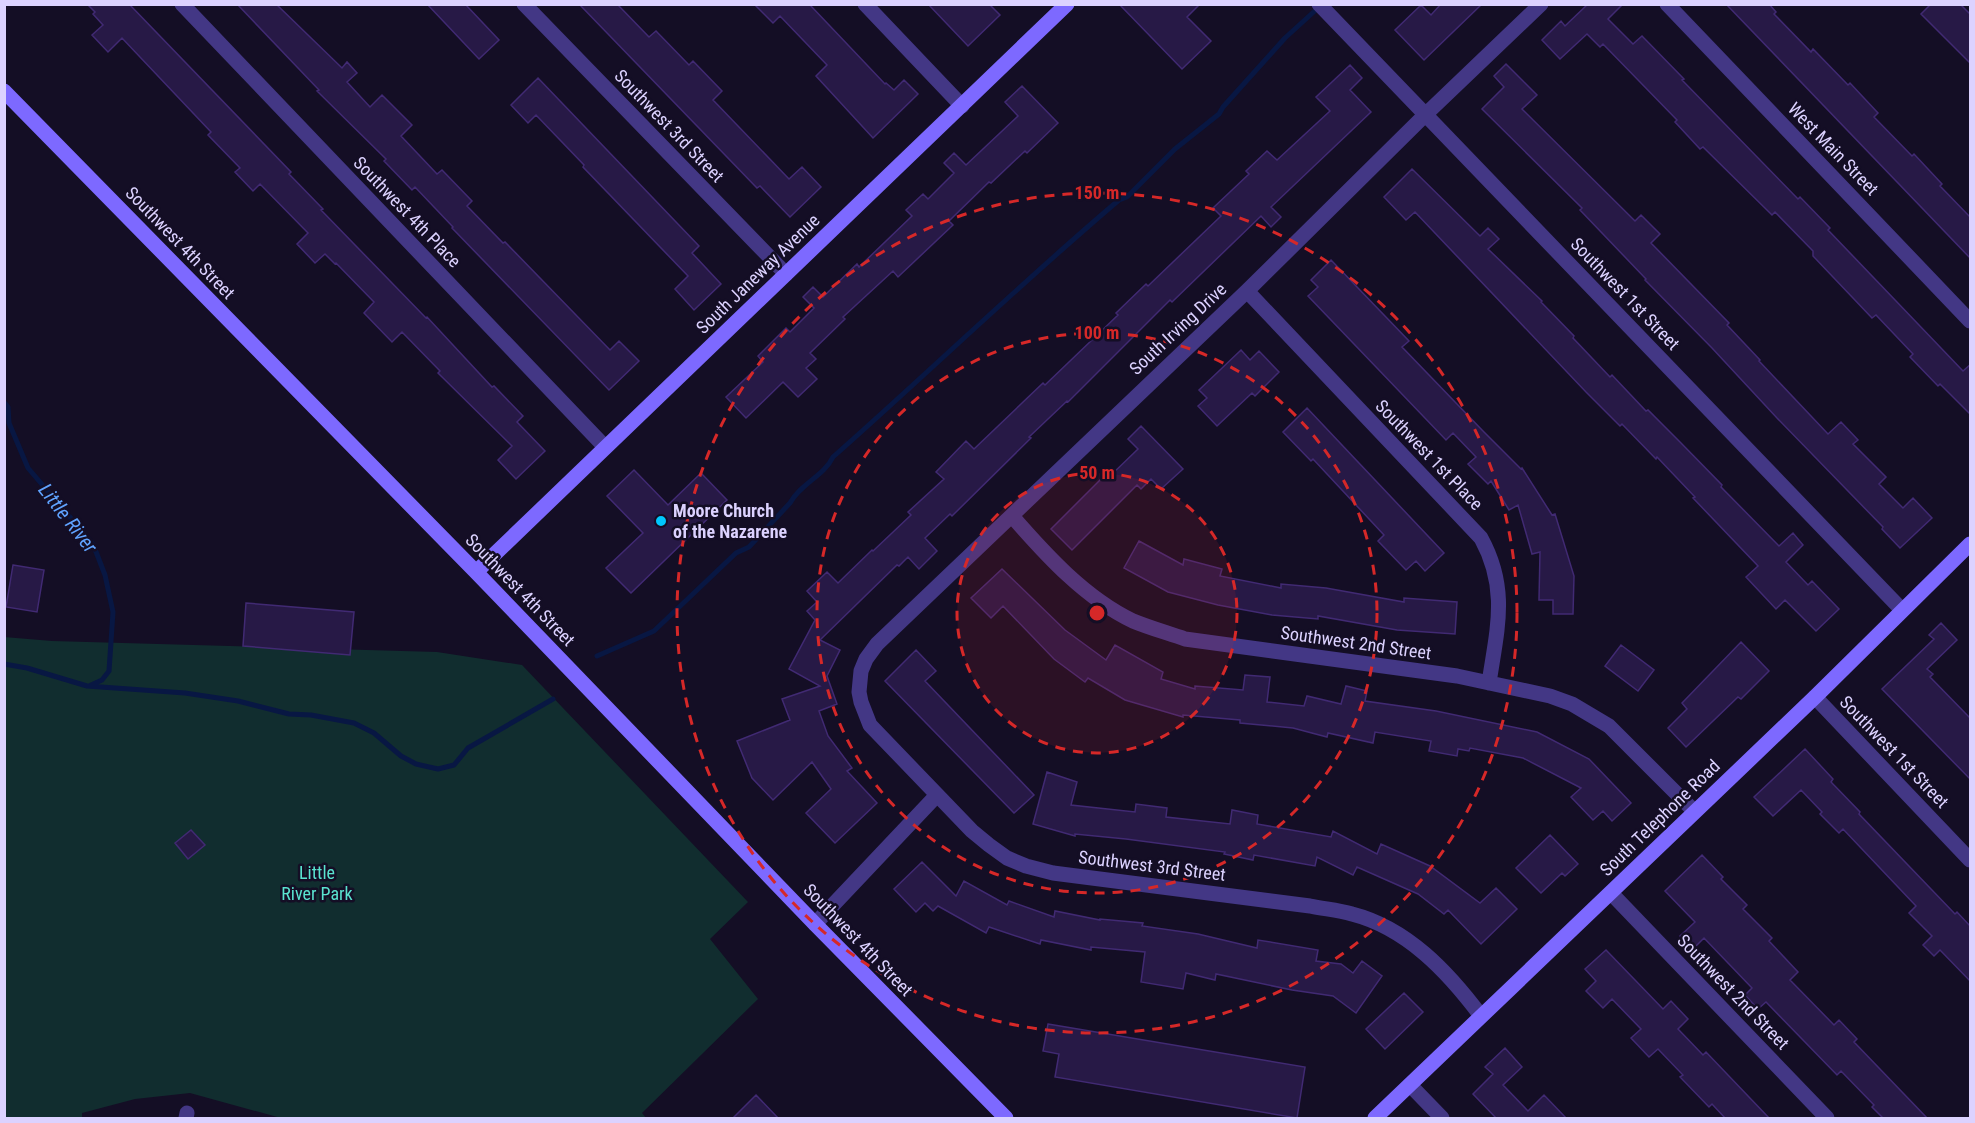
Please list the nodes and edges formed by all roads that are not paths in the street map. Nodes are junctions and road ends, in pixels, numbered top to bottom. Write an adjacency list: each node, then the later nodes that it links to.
1 (182, 4): 14 (street, Southwest 4th Place)
2 (524, 4): 11 (street, Southwest 3rd Street)
3 (865, 4): 9 (street)
4 (1067, 4): 9 (street, South Janeway Avenue)
5 (1319, 4): 10 (street, Southwest 1st Street)
6 (1541, 4): 10 (street, South Irving Drive)
7 (1667, 4): 13 (street, West Main Street)
8 (4, 91): 17 (street, Southwest 4th Street)
9 (962, 106): 11 (street, South Janeway Avenue)
10 (1425, 115): 12 (street, South Irving Drive); 18 (street, Southwest 1st Street)
11 (786, 274): 14 (street, South Janeway Avenue)
12 (1246, 291): 15 (street, South Irving Drive); 19 (street, Southwest 1st Place)
13 (1971, 321)
14 (606, 447): 17 (street, South Janeway Avenue)
15 (1012, 516): 19 (street, Southwest 2nd Street); 20 (street, South Irving Drive)
16 (1971, 544): 18 (street, South Telephone Road)
17 (476, 572): 26 (street, Southwest 4th Street)
18 (1902, 610): 21 (street, South Telephone Road)
19 (1489, 683): 23 (street, Southwest 2nd Street)
20 (859, 692): 22 (street, Southwest 3rd Street)
21 (1815, 697): 23 (street, South Telephone Road); 24 (street, Southwest 1st Street)
22 (937, 795): 26 (street); 27 (street, Southwest 3rd Street)
23 (1694, 811): 25 (street, South Telephone Road)
24 (1971, 860)
25 (1611, 893): 27 (street, South Telephone Road); 32 (street, Southwest 2nd Street)
26 (815, 924): 29 (street, Southwest 4th Street)
27 (1481, 1016): 28 (street, South Telephone Road)
28 (1410, 1085): 30 (street, South Telephone Road); 31 (street)
29 (1006, 1119)
30 (1375, 1119)
31 (1442, 1119)
32 (1827, 1119)

